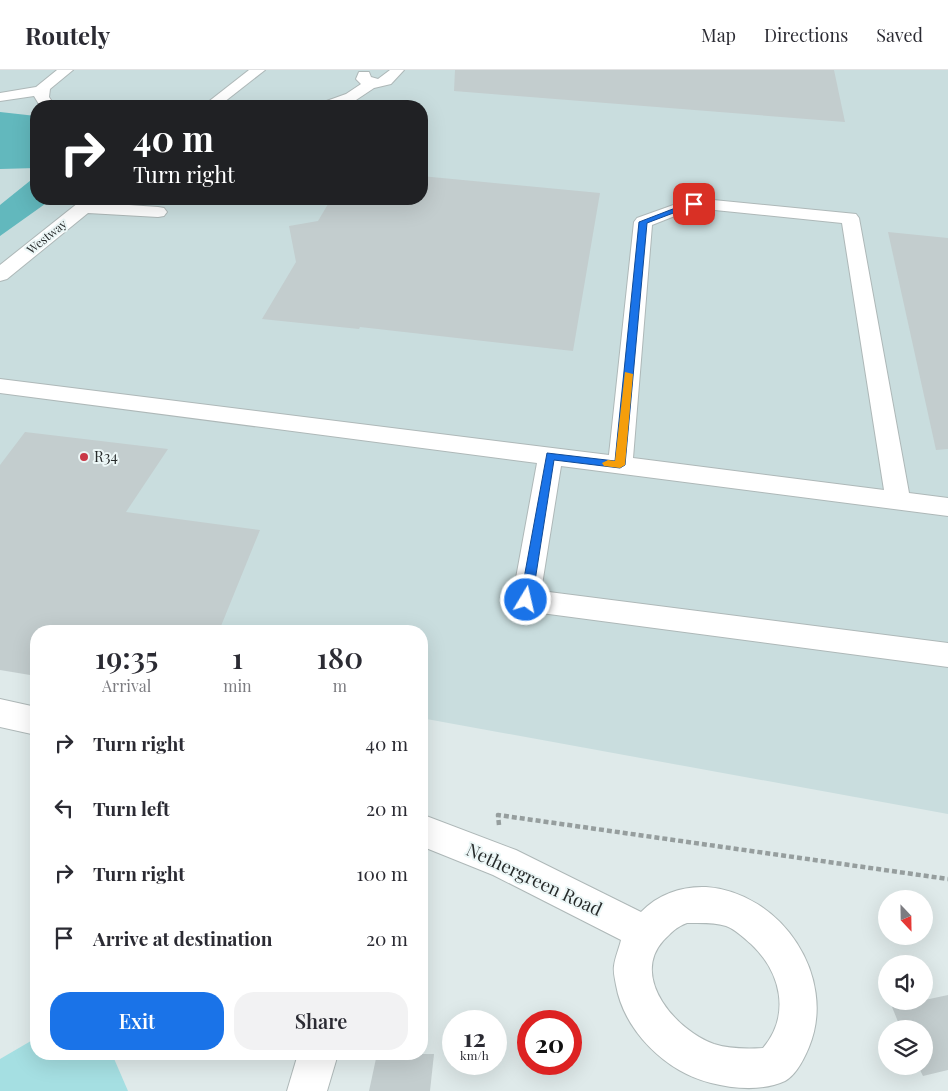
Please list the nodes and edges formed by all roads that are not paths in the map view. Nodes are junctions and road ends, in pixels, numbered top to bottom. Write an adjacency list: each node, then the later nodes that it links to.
1 (66, 70): 5 (street)
2 (258, 70): 8 (street)
3 (396, 70): 4 (street)
4 (370, 76): 9 (street)
5 (42, 90): 6 (street); 7 (street)
6 (0, 97)
7 (43, 100)
8 (218, 100)
9 (343, 100)
10 (87, 205): 13 (street, Westway)
11 (104, 205): 12 (street)
12 (158, 212)
13 (0, 275)
14 (0, 386): 15 (street)
15 (550, 456): 16 (street); 19 (street)
16 (620, 465): 17 (street); 17 (street)
17 (898, 500): 18 (street)
18 (948, 507)
19 (948, 655)
20 (0, 713): 21 (street)
21 (30, 720)
22 (428, 833): 23 (street, Nethergreen Road)
23 (645, 933): 25 (street); 25 (street)
24 (316, 1060): 26 (street)
25 (715, 1085)
26 (307, 1091)

